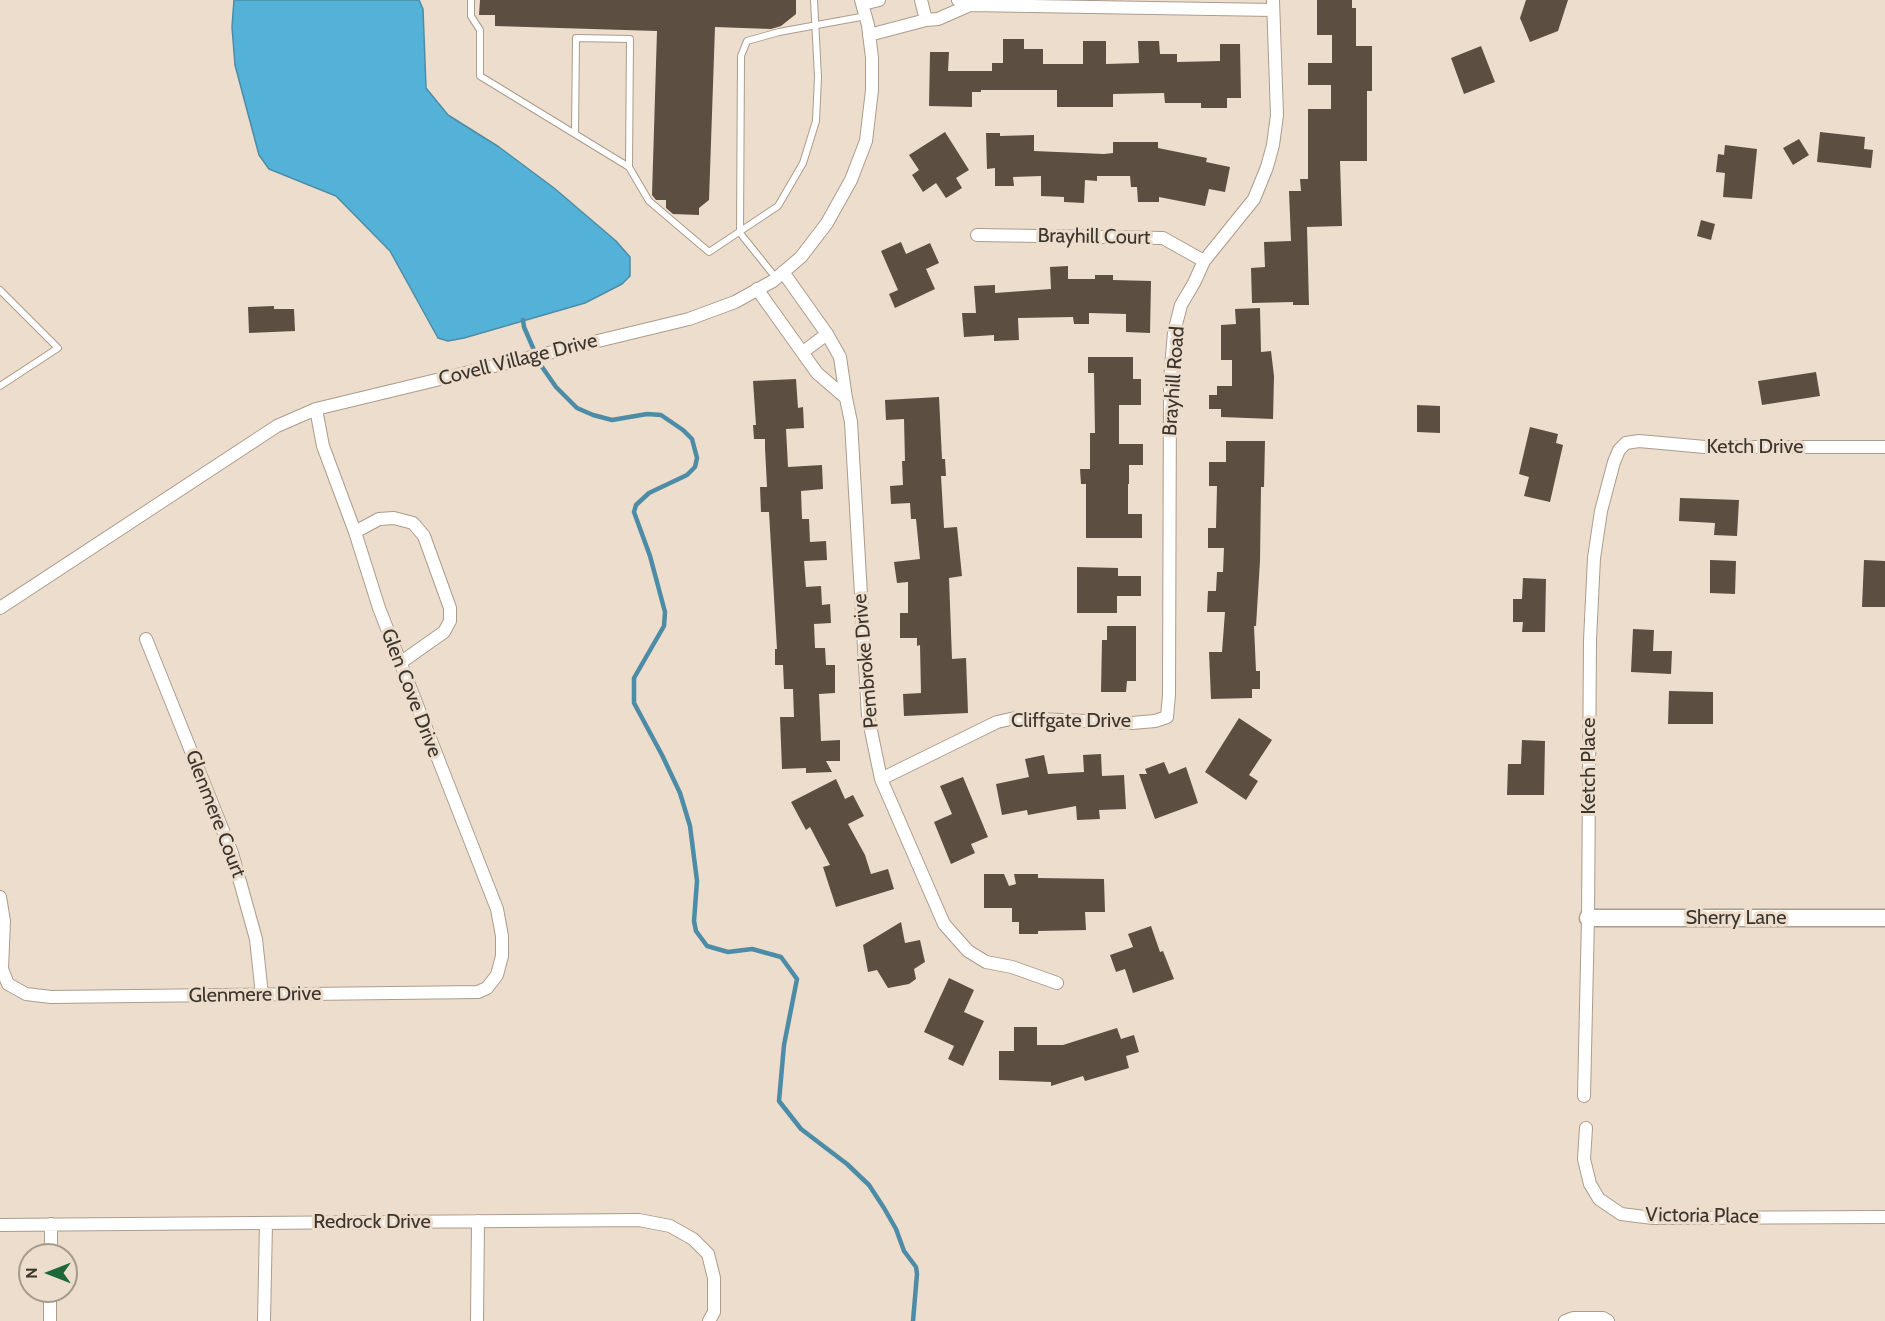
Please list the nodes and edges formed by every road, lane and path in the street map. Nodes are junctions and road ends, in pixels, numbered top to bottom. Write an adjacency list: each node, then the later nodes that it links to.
1 (471, 0): 12 (lane)
2 (814, 0): 10 (lane)
3 (879, 0): 8 (street)
4 (921, 0): 9 (street)
5 (958, 0): 6 (street)
6 (970, 5): 7 (street); 9 (street)
7 (1273, 5): 16 (street, Brayhill Road)
8 (863, 7): 10 (lane); 11 (street, Covell Village Drive)
9 (926, 20): 11 (street)
10 (816, 26): 14 (lane); 14 (lane)
11 (869, 36): 17 (street, Covell Village Drive)
12 (575, 133): 13 (lane); 13 (lane)
13 (629, 167): 14 (lane)
14 (740, 233): 17 (lane)
15 (977, 235): 16 (street, Brayhill Court)
16 (1204, 261): 31 (street, Brayhill Road)
17 (780, 275): 19 (street, Covell Village Drive); 20 (street, Pembroke Drive)
18 (0, 290): 22 (lane)
19 (758, 290): 21 (street); 24 (street, Covell Village Drive)
20 (827, 334): 21 (street); 23 (street, Pembroke Drive)
21 (803, 352): 23 (street)
22 (0, 386)
23 (846, 398): 32 (street, Pembroke Drive)
24 (316, 409): 27 (street, Glen Cove Drive); 28 (street, Covell Village Drive)
25 (1626, 443): 26 (street, Ketch Drive); 34 (street, Ketch Place)
26 (1885, 447)
27 (355, 532): 30 (street, Glen Cove Drive); 30 (street)
28 (0, 608)
29 (146, 639): 38 (street, Glenmere Court)
30 (400, 663): 36 (street, Glen Cove Drive)
31 (1167, 717): 32 (street, Cliffgate Drive)
32 (881, 779): 37 (street, Pembroke Drive)
33 (0, 897): 38 (street, Glenmere Drive)
34 (1588, 918): 35 (street, Sherry Lane); 39 (street, Ketch Place)
35 (1885, 918)
36 (496, 975): 38 (street, Glenmere Drive)
37 (1058, 983)
38 (262, 994)
39 (1584, 1096)
40 (1586, 1128): 41 (street, Victoria Place)
41 (1885, 1217)
42 (478, 1221): 43 (street, Redrock Drive); 50 (street); 51 (street, Redrock Drive)
43 (266, 1223): 44 (street, Redrock Drive); 49 (street)
44 (51, 1224): 45 (street, Redrock Drive); 46 (street)
45 (0, 1225)
46 (51, 1243)
47 (50, 1303): 48 (street)
48 (50, 1321)
49 (264, 1321)
50 (477, 1321)
51 (709, 1321)
52 (1565, 1321): 53 (street)
53 (1608, 1321)

